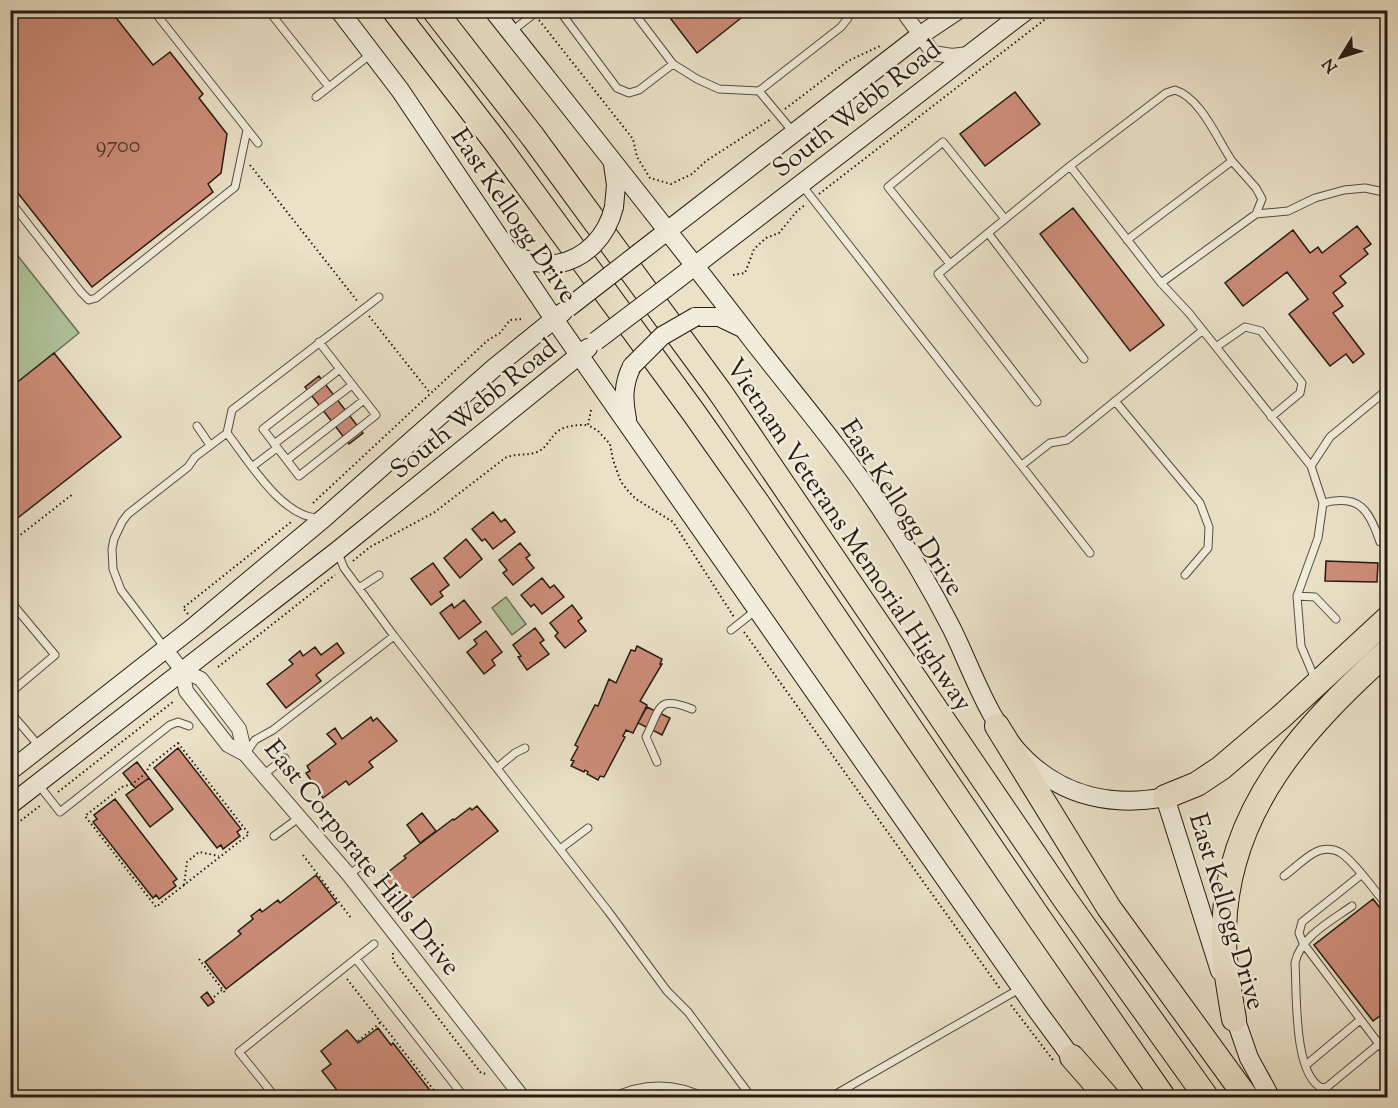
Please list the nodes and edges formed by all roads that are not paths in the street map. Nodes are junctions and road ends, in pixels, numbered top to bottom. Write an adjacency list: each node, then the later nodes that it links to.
1 (153, 10): 22 (lane)
2 (268, 10): 19 (lane)
3 (339, 10): 16 (main road, East Kellogg Drive)
4 (394, 10): 129 (highway)
5 (434, 10): 130 (highway, Vietnam Veterans Memorial Highway)
6 (493, 10): 14 (main road, East Kellogg Drive)
7 (538, 10): 14 (lane)
8 (559, 10): 18 (lane)
9 (632, 10): 18 (lane)
10 (849, 10): 20 (lane)
11 (902, 10): 15 (street)
12 (958, 10): 15 (main road, South Webb Road)
13 (1027, 10): 17 (main road, South Webb Road)
14 (511, 33): 25 (main road, East Kellogg Drive)
15 (920, 36): 17 (street); 23 (main road, South Webb Road)
16 (372, 53): 19 (lane); 36 (main road, East Kellogg Drive)
17 (969, 54): 28 (main road, South Webb Road)
18 (674, 64): 20 (lane)
19 (329, 87): 21 (lane)
20 (759, 91): 23 (lane)
21 (316, 97)
22 (248, 130): 24 (lane); 30 (lane)
23 (794, 133): 33 (main road, South Webb Road)
24 (258, 143)
25 (612, 161): 33 (main road, East Kellogg Drive); 36 (main road, bridge)
26 (1232, 161): 27 (lane); 31 (lane); 35 (lane)
27 (1070, 166): 32 (lane); 35 (lane)
28 (801, 183): 38 (main road, South Webb Road); 62 (lane)
29 (1388, 194): 31 (lane)
30 (10, 201)
31 (1256, 214): 39 (lane)
32 (1005, 219): 34 (lane); 37 (lane)
33 (667, 231): 38 (main road, East Kellogg Drive); 41 (main road, South Webb Road, bridge)
34 (988, 233): 37 (lane); 47 (lane)
35 (1128, 240): 39 (lane)
36 (512, 255): 41 (main road, East Kellogg Drive)
37 (950, 264): 53 (lane)
38 (695, 265): 42 (main road, East Kellogg Drive); 46 (main road, South Webb Road, bridge)
39 (1161, 283): 43 (lane)
40 (379, 297): 44 (lane)
41 (561, 314): 46 (main road, East Kellogg Drive); 65 (main road, South Webb Road)
42 (746, 331): 55 (main road, bridge); 87 (main road, East Kellogg Drive)
43 (1202, 331): 45 (lane); 52 (lane)
44 (319, 342): 48 (lane); 57 (lane)
45 (1216, 347): 54 (lane); 54 (lane)
46 (580, 355): 55 (main road, East Kellogg Drive); 67 (main road, South Webb Road)
47 (1084, 358)
48 (340, 369): 49 (lane); 59 (lane)
49 (352, 385): 51 (lane); 59 (lane)
50 (1388, 389): 63 (lane)
51 (364, 400): 60 (lane); 60 (lane)
52 (1115, 401): 62 (lane); 70 (lane)
53 (1037, 402)
54 (1271, 417): 63 (lane)
55 (627, 423): 74 (main road, East Kellogg Drive)
56 (197, 426): 58 (lane)
57 (227, 433): 58 (lane); 61 (lane)
58 (210, 445): 79 (lane)
59 (276, 446): 60 (lane); 61 (lane)
60 (287, 460)
61 (253, 465): 65 (lane)
62 (1022, 465): 68 (lane)
63 (1311, 466): 64 (lane)
64 (1323, 503): 66 (lane); 72 (lane)
65 (324, 518): 79 (main road, South Webb Road)
66 (1380, 542)
67 (337, 551): 71 (lane); 81 (main road, South Webb Road)
68 (1090, 553)
69 (379, 575): 71 (lane)
70 (1185, 575)
71 (359, 588): 78 (lane)
72 (1297, 596): 76 (lane); 82 (lane)
73 (10, 601): 83 (lane)
74 (757, 609): 77 (lane); 112 (main road, East Kellogg Drive)
75 (1388, 618): 82 (highway)
76 (1336, 619)
77 (731, 630)
78 (394, 636): 90 (lane); 93 (lane)
79 (166, 650): 81 (street, East Corporate Hills Drive); 88 (main road, South Webb Road)
80 (1388, 651): 113 (highway)
81 (182, 670): 90 (street, East Corporate Hills Drive); 96 (main road, South Webb Road)
82 (1317, 684): 97 (highway)
83 (10, 693)
84 (692, 709): 92 (lane)
85 (10, 712): 88 (lane)
86 (189, 726): 96 (lane)
87 (997, 726): 97 (main road, East Kellogg Drive); 131 (highway)
88 (41, 747): 94 (main road, South Webb Road)
89 (525, 748): 93 (lane)
90 (245, 754): 95 (street, East Corporate Hills Drive)
91 (285, 758): 95 (lane)
92 (657, 762)
93 (497, 768): 102 (lane)
94 (10, 771)
95 (262, 775): 99 (street, East Corporate Hills Drive)
96 (38, 784): 98 (main road, South Webb Road)
97 (1166, 797): 113 (main road, East Kellogg Drive)
98 (10, 805)
99 (300, 817): 101 (lane); 104 (street, East Corporate Hills Drive)
100 (588, 828): 102 (lane)
101 (274, 836)
102 (560, 849): 125 (lane)
103 (363, 864): 104 (lane)
104 (349, 875): 122 (street, East Corporate Hills Drive)
105 (1361, 875): 106 (lane); 108 (lane); 109 (lane)
106 (1284, 876)
107 (1352, 906): 109 (lane)
108 (1388, 906)
109 (1303, 943): 114 (lane); 119 (lane)
110 (374, 944): 111 (lane)
111 (356, 959): 120 (lane); 121 (lane)
112 (1014, 993): 118 (main road, East Kellogg Drive); 126 (lane)
113 (1234, 1019): 132 (main road, East Kellogg Drive)
114 (1360, 1020): 116 (lane); 119 (lane)
115 (1388, 1038): 116 (lane)
116 (1379, 1044): 117 (lane); 119 (lane)
117 (1388, 1055)
118 (1063, 1059): 127 (main road, East Kellogg Drive); 128 (highway)
119 (1306, 1065)
120 (276, 1098)
121 (465, 1098)
122 (523, 1098)
123 (612, 1098): 124 (lane)
124 (705, 1098)
125 (752, 1098)
126 (830, 1098)
127 (1103, 1098)
128 (1108, 1098)
129 (1164, 1098)
130 (1207, 1098)
131 (1247, 1098)
132 (1271, 1098)

